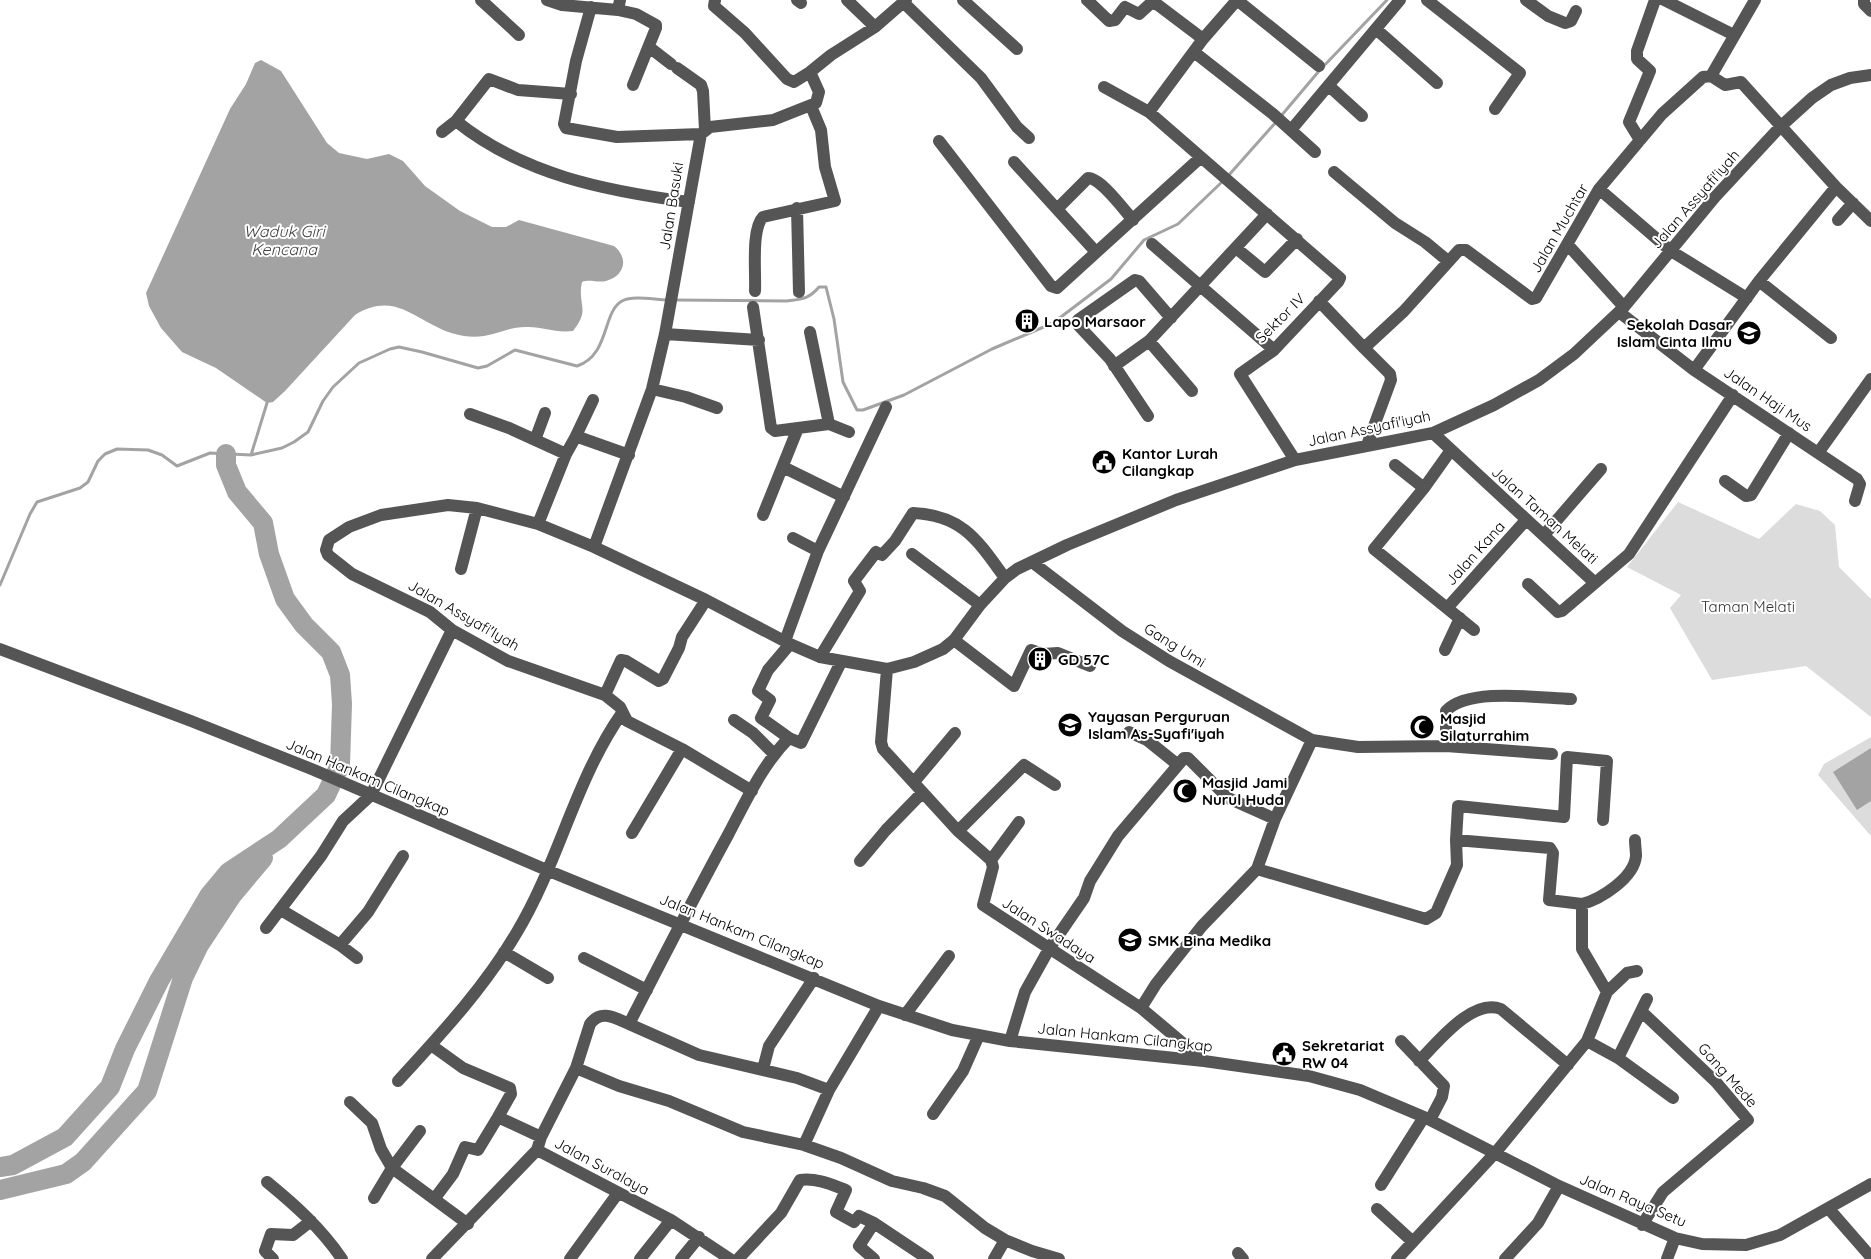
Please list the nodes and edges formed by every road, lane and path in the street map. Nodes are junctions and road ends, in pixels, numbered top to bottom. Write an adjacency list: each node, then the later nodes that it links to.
1 (481, 0): 20 (street)
2 (547, 0): 16 (street)
3 (715, 0): 27 (street)
4 (847, 0): 18 (street)
5 (963, 0): 24 (street)
6 (1087, 0): 22 (street)
7 (1237, 0): 22 (street); 26 (street)
8 (1400, 0): 19 (street)
9 (1427, 0): 36 (street)
10 (1526, 0): 17 (street)
11 (1655, 0): 45 (street)
12 (1664, 0): 21 (street)
13 (1755, 0): 21 (street)
14 (905, 1): 18 (street); 44 (street)
15 (619, 5): 16 (street); 23 (street)
16 (591, 7): 34 (street)
17 (1576, 11)
18 (875, 27): 27 (street)
19 (1376, 30): 30 (street); 32 (street)
20 (519, 35)
21 (1734, 35): 29 (street)
22 (1203, 39): 25 (street)
23 (649, 47): 31 (street); 43 (street, Jalan Basuki)
24 (1017, 49)
25 (1194, 52): 37 (street); 40 (street)
26 (1319, 66)
27 (810, 72): 35 (street)
28 (1871, 75): 41 (street, Jalan Assyafi'iyah)
29 (1711, 76): 41 (street); 45 (street, Jalan Muchtar)
30 (1437, 83)
31 (633, 85)
32 (1330, 86): 38 (street); 40 (street)
33 (1104, 87): 37 (street)
34 (571, 94): 39 (street); 43 (street)
35 (811, 106): 43 (street); 55 (street)
36 (1495, 109)
37 (1149, 112): 48 (street)
38 (1362, 116)
39 (456, 121): 42 (street); 53 (street)
40 (1291, 130): 47 (street)
41 (1784, 131): 51 (street); 65 (street, Jalan Assyafi'iyah)
42 (442, 132)
43 (703, 132): 53 (street, Jalan Basuki)
44 (1028, 138)
45 (1640, 140): 52 (street, Jalan Muchtar)
46 (939, 141): 66 (street)
47 (1315, 152)
48 (1200, 158): 57 (street); 58 (street)
49 (1014, 162): 56 (street)
50 (1334, 172): 67 (street)
51 (1836, 187): 54 (street); 68 (street)
52 (1599, 189): 63 (street, Jalan Muchtar); 65 (street)
53 (689, 202): 78 (street, Jalan Basuki)
54 (1853, 203): 59 (street); 60 (street)
55 (797, 208): 70 (street); 71 (street)
56 (1057, 209): 58 (street); 66 (street)
57 (1267, 214): 61 (street); 64 (street)
58 (1133, 220): 66 (street)
59 (1838, 220)
60 (1871, 221)
61 (1297, 239): 64 (street); 73 (street, Sektor IV)
62 (1152, 244): 69 (street)
63 (1568, 246): 67 (street, Jalan Muchtar); 75 (street, Jalan Haji Mus)
64 (1236, 248): 69 (street)
65 (1671, 251): 72 (street); 75 (street, Jalan Assyafi'iyah)
66 (1096, 252)
67 (1448, 261): 82 (street, Jalan Muchtar)
68 (1759, 281): 72 (street); 79 (street)
69 (1201, 287): 76 (street); 83 (street)
70 (755, 291)
71 (799, 292)
72 (1747, 298): 85 (street)
73 (1318, 301): 82 (street); 83 (street, Sektor IV)
74 (752, 307): 80 (street)
75 (1622, 310): 85 (street, Jalan Haji Mus); 99 (street, Jalan Assyafi'iyah)
76 (1171, 318): 81 (street); 84 (street)
77 (810, 332): 96 (street)
78 (665, 334): 80 (street); 87 (street, Jalan Basuki)
79 (1831, 338)
80 (758, 340): 97 (street)
81 (1149, 341): 84 (street); 88 (street)
82 (1364, 348): 103 (street)
83 (1274, 350): 108 (street, Sektor IV)
84 (1114, 366): 95 (street)
85 (1694, 370): 89 (street, Jalan Haji Mus)
86 (1871, 379): 105 (street)
87 (652, 389): 92 (street); 107 (street, Jalan Basuki)
88 (1192, 391)
89 (1733, 395): 100 (street, Jalan Haji Mus); 128 (street, Jalan Taman Melati)
90 (593, 400): 101 (street)
91 (886, 407): 114 (street)
92 (717, 408)
93 (545, 413): 102 (street)
94 (470, 414): 102 (street)
95 (1148, 416)
96 (829, 424): 97 (street); 98 (street)
97 (798, 428): 110 (street)
98 (850, 432)
99 (1433, 433): 103 (street, Jalan Assyafi'iyah); 104 (street, Jalan Taman Melati)
100 (1789, 433): 105 (street, Jalan Haji Mus); 112 (street)
101 (574, 438): 106 (street); 107 (street)
102 (536, 440): 106 (street)
103 (1367, 445): 108 (street, Jalan Assyafi'iyah)
104 (1451, 450): 113 (street); 118 (street, Jalan Taman Melati)
105 (1818, 453): 115 (street, Jalan Haji Mus)
106 (566, 454): 119 (street)
107 (629, 455): 122 (street, Jalan Basuki)
108 (1295, 460): 125 (street, Jalan Assyafi'iyah)
109 (1395, 465): 113 (street)
110 (783, 467): 114 (street); 117 (street)
111 (1601, 469): 120 (street)
112 (1725, 481)
113 (1424, 488): 132 (street)
114 (844, 497): 123 (street)
115 (1855, 501)
116 (477, 508): 119 (street, Jalan Assyafi'Iyah); 126 (street); 134 (street, Jalan Assyafi'Iyah)
117 (763, 515)
118 (1526, 520): 120 (street, Jalan Taman Melati); 132 (street, Jalan Kana)
119 (538, 524): 122 (street, Jalan Assyafi'Iyah)
120 (1544, 534): 128 (street, Jalan Taman Melati)
121 (793, 538): 123 (street)
122 (594, 547): 130 (street, Jalan Assyafi'Iyah)
123 (818, 551): 137 (street)
124 (912, 554): 131 (street)
125 (1032, 562): 127 (street, Jalan Assyafi'iyah); 151 (street, Gang Umi)
126 (461, 569)
127 (1005, 578): 131 (street, Jalan Assyafi'iyah); 140 (street)
128 (1595, 583): 129 (street)
129 (1528, 584)
130 (706, 600): 137 (street, Jalan Assyafi'Iyah); 144 (street)
131 (980, 605): 136 (street, Jalan Assyafi'iyah)
132 (1448, 607): 133 (street)
133 (1460, 618): 135 (street); 139 (street)
134 (452, 630): 144 (street, Jalan Assyafi'Iyah); 161 (street)
135 (1474, 630)
136 (954, 640): 142 (street); 143 (street, Jalan Assyafi'iyah)
137 (787, 643): 140 (street, Jalan Assyafi'Iyah); 150 (street)
138 (0, 649): 161 (street, Jalan Hankam Cilangkap)
139 (1445, 650)
140 (820, 656): 141 (street, Jalan Assyafi'Iyah)
141 (840, 662): 143 (street, Jalan Assyafi'Iyah); 150 (street)
142 (1090, 666)
143 (887, 669): 157 (street)
144 (605, 695): 146 (street, Jalan Assyafi'Iyah)
145 (1571, 699): 152 (street)
146 (622, 713): 153 (street, Jalan Assyafi'Iyah); 173 (street)
147 (734, 720): 154 (street)
148 (1129, 732): 156 (street)
149 (955, 733): 157 (street)
150 (789, 738): 154 (street)
151 (1312, 740): 152 (street); 162 (street)
152 (1446, 746): 155 (street)
153 (682, 749): 159 (street, Jalan Assyafi'Iyah); 165 (street)
154 (773, 753): 159 (street)
155 (1552, 754)
156 (1178, 765): 162 (street); 179 (street)
157 (914, 782): 160 (street)
158 (1055, 785): 166 (street)
159 (752, 791): 176 (street)
160 (922, 792): 166 (street); 171 (street)
161 (371, 795): 173 (street, Jalan Hankam Cilangkap); 175 (street)
162 (1275, 819): 172 (street)
163 (1603, 820): 167 (street)
164 (1019, 822): 170 (street)
165 (632, 832)
166 (958, 832): 170 (street)
167 (1456, 840): 172 (street); 174 (street)
168 (1635, 840): 174 (street)
169 (403, 856): 178 (street)
170 (991, 860): 179 (street, Jalan Swadaya)
171 (860, 861)
172 (1257, 869): 191 (street)
173 (549, 871): 176 (street, Jalan Hankam Cilangkap); 180 (street)
174 (1582, 904): 188 (street)
175 (281, 910): 177 (street); 178 (street)
176 (680, 923): 186 (street, Jalan Hankam Cilangkap); 187 (street)
177 (266, 928)
178 (340, 945): 182 (street)
179 (1049, 949): 191 (street, Jalan Swadaya); 196 (street)
180 (504, 952): 185 (street); 199 (street)
181 (949, 956): 193 (street)
182 (357, 958)
183 (584, 958): 187 (street)
184 (1636, 971): 188 (street)
185 (548, 978)
186 (814, 978): 190 (street, Jalan Hankam Cilangkap); 205 (street)
187 (647, 990): 194 (street)
188 (1607, 992): 197 (street)
189 (1647, 998): 192 (street)
190 (879, 1006): 193 (street, Jalan Hankam Cilangkap); 207 (street)
191 (1141, 1008): 201 (street, Jalan Swadaya)
192 (1641, 1011): 200 (street); 232 (street, Gang Mede)
193 (905, 1015): 195 (street, Jalan Hankam Cilangkap)
194 (629, 1024): 204 (street); 205 (street)
195 (979, 1035): 196 (street, Jalan Hankam Cilangkap); 210 (street)
196 (1010, 1041): 201 (street, Jalan Hankam Cilangkap)
197 (1587, 1041): 200 (street); 203 (street)
198 (1401, 1042): 202 (street)
199 (431, 1045): 206 (street); 211 (street)
200 (1618, 1058): 208 (street)
201 (1204, 1061): 212 (street, Jalan Hankam Cilangkap)
202 (1419, 1061): 203 (street); 212 (street)
203 (1568, 1065): 217 (street)
204 (576, 1068): 214 (street); 215 (street)
205 (763, 1069): 207 (street)
206 (398, 1081)
207 (829, 1090): 215 (street)
208 (1673, 1098)
209 (350, 1102): 218 (street)
210 (933, 1114)
211 (498, 1117): 214 (street); 225 (street)
212 (1427, 1119): 217 (street, Jalan Hankam Cilangkap); 221 (street)
213 (420, 1131): 218 (street)
214 (541, 1137): 216 (street)
215 (804, 1145): 235 (street)
216 (536, 1150): 223 (street, Jalan Suralaya); 231 (street, Jalan Suralaya)
217 (1496, 1152): 222 (street, Jalan Raya Setu); 236 (street)
218 (392, 1168): 224 (street); 225 (street)
219 (267, 1182): 229 (street)
220 (1871, 1184): 227 (street, Jalan Raya Setu)
221 (1381, 1185)
222 (1559, 1186): 232 (street, Jalan Raya Setu); 251 (street)
223 (618, 1193): 228 (street, Jalan Suralaya); 241 (street)
224 (374, 1198)
225 (435, 1198): 231 (street)
226 (1377, 1209): 236 (street)
227 (1829, 1209): 234 (street, Jalan Raya Setu); 237 (street)
228 (671, 1220): 233 (street, Jalan Suralaya); 242 (street)
229 (311, 1221): 238 (street); 239 (street)
230 (874, 1223): 245 (street); 246 (street); 247 (street)
231 (468, 1224): 240 (street, Jalan Suralaya)
232 (1642, 1225): 234 (street, Jalan Raya Setu)
233 (699, 1237): 243 (street); 244 (street, Jalan Suralaya)
234 (1675, 1238): 252 (street)
235 (1005, 1240): 248 (street); 249 (street)
236 (1412, 1242): 250 (street)
237 (1871, 1257)
238 (273, 1259)
239 (342, 1259)
240 (432, 1259)
241 (570, 1259)
242 (640, 1259)
243 (681, 1259)
244 (730, 1259)
245 (738, 1259)
246 (874, 1259)
247 (928, 1259)
248 (994, 1259)
249 (1059, 1259)
250 (1397, 1259)
251 (1505, 1259)
252 (1668, 1259)

